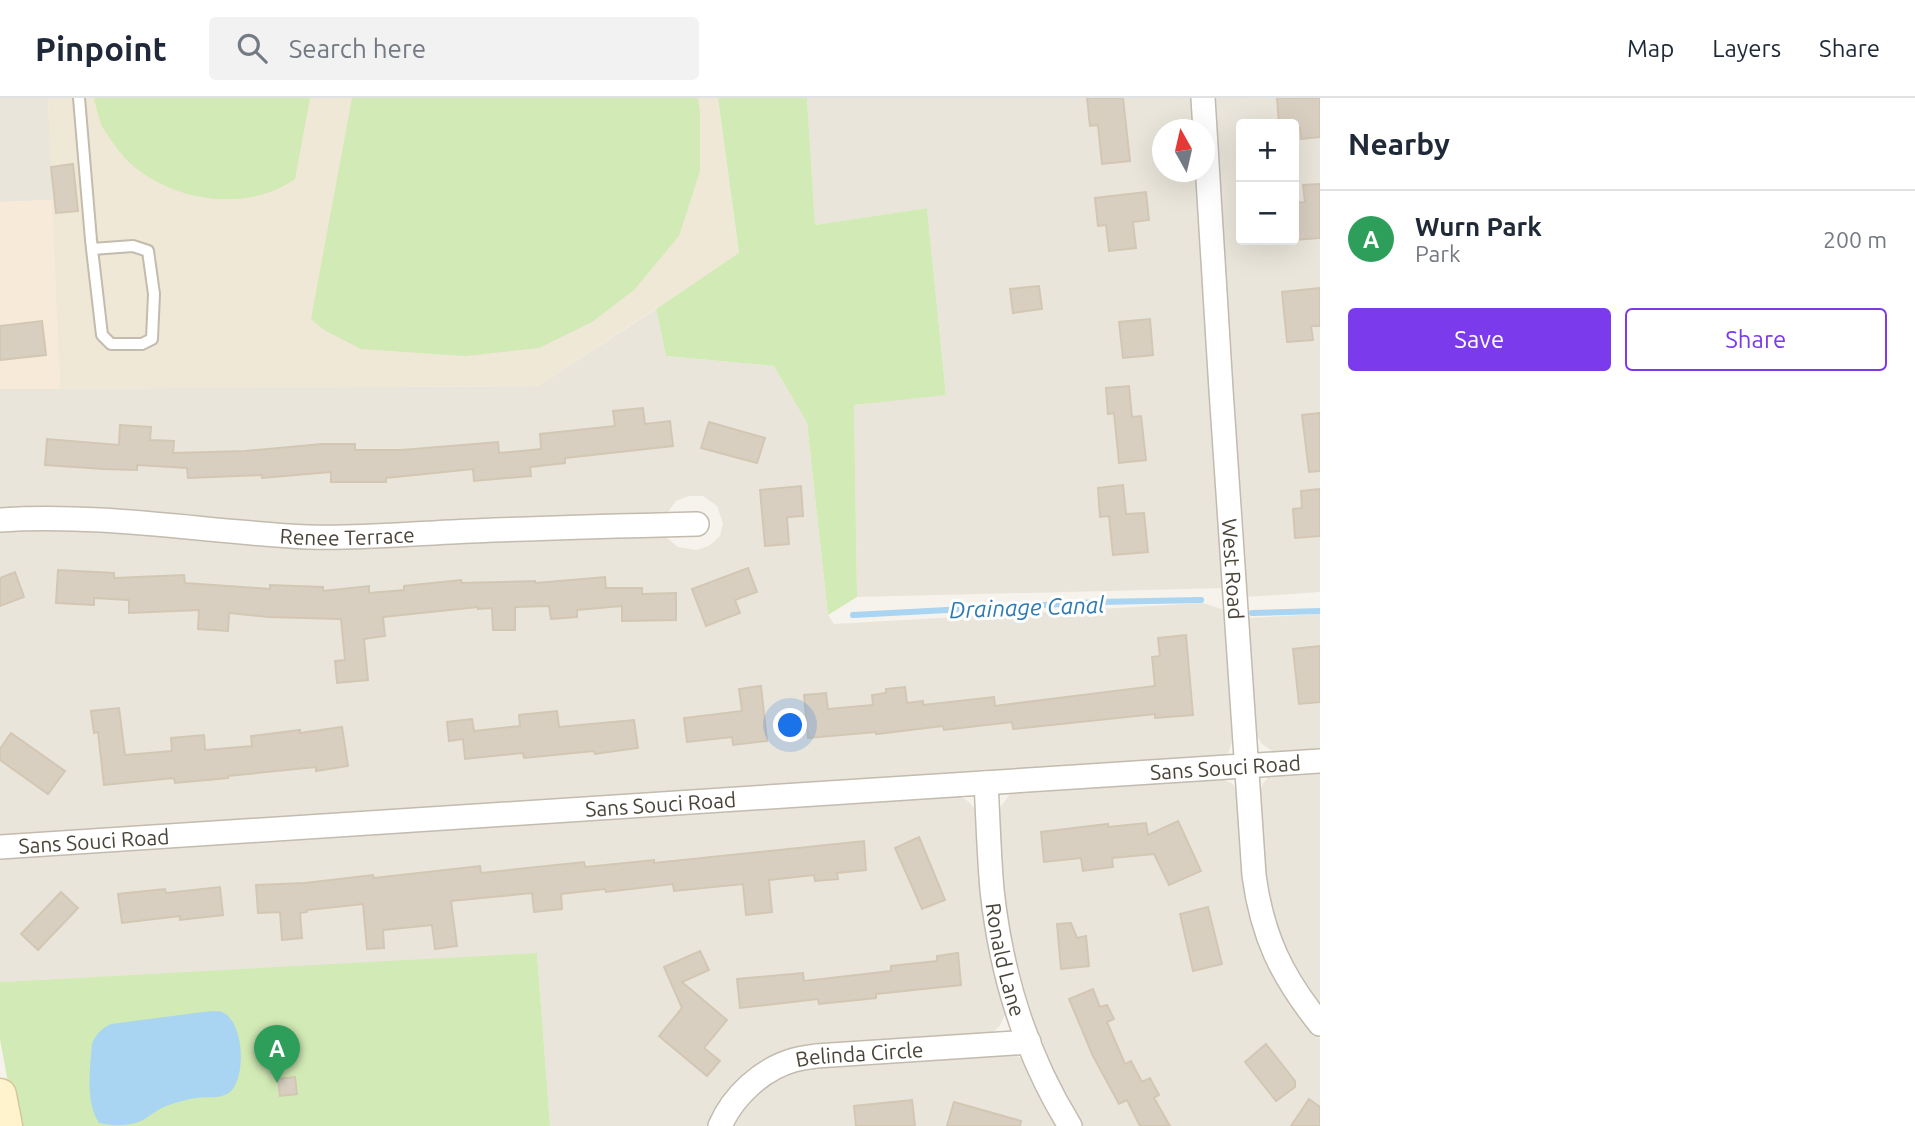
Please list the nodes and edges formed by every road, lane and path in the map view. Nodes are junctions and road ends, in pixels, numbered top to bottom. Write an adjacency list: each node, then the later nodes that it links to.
1 (79, 98): 3 (lane)
2 (1203, 98): 7 (street, West Road)
3 (92, 249): 3 (lane)
4 (0, 520): 5 (street, Renee Terrace)
5 (696, 524)
6 (1320, 761): 7 (street, Sans Souci Road)
7 (1248, 766): 8 (street, Sans Souci Road); 10 (street, West Road)
8 (986, 783): 9 (street, Sans Souci Road); 11 (street, Ronald Lane)
9 (0, 846)
10 (1320, 1024)
11 (1029, 1042): 14 (street, Belinda Circle); 15 (street, Ronald Lane)
12 (0, 1095): 13 (main road)
13 (6, 1126)
14 (720, 1126)
15 (1070, 1126)

